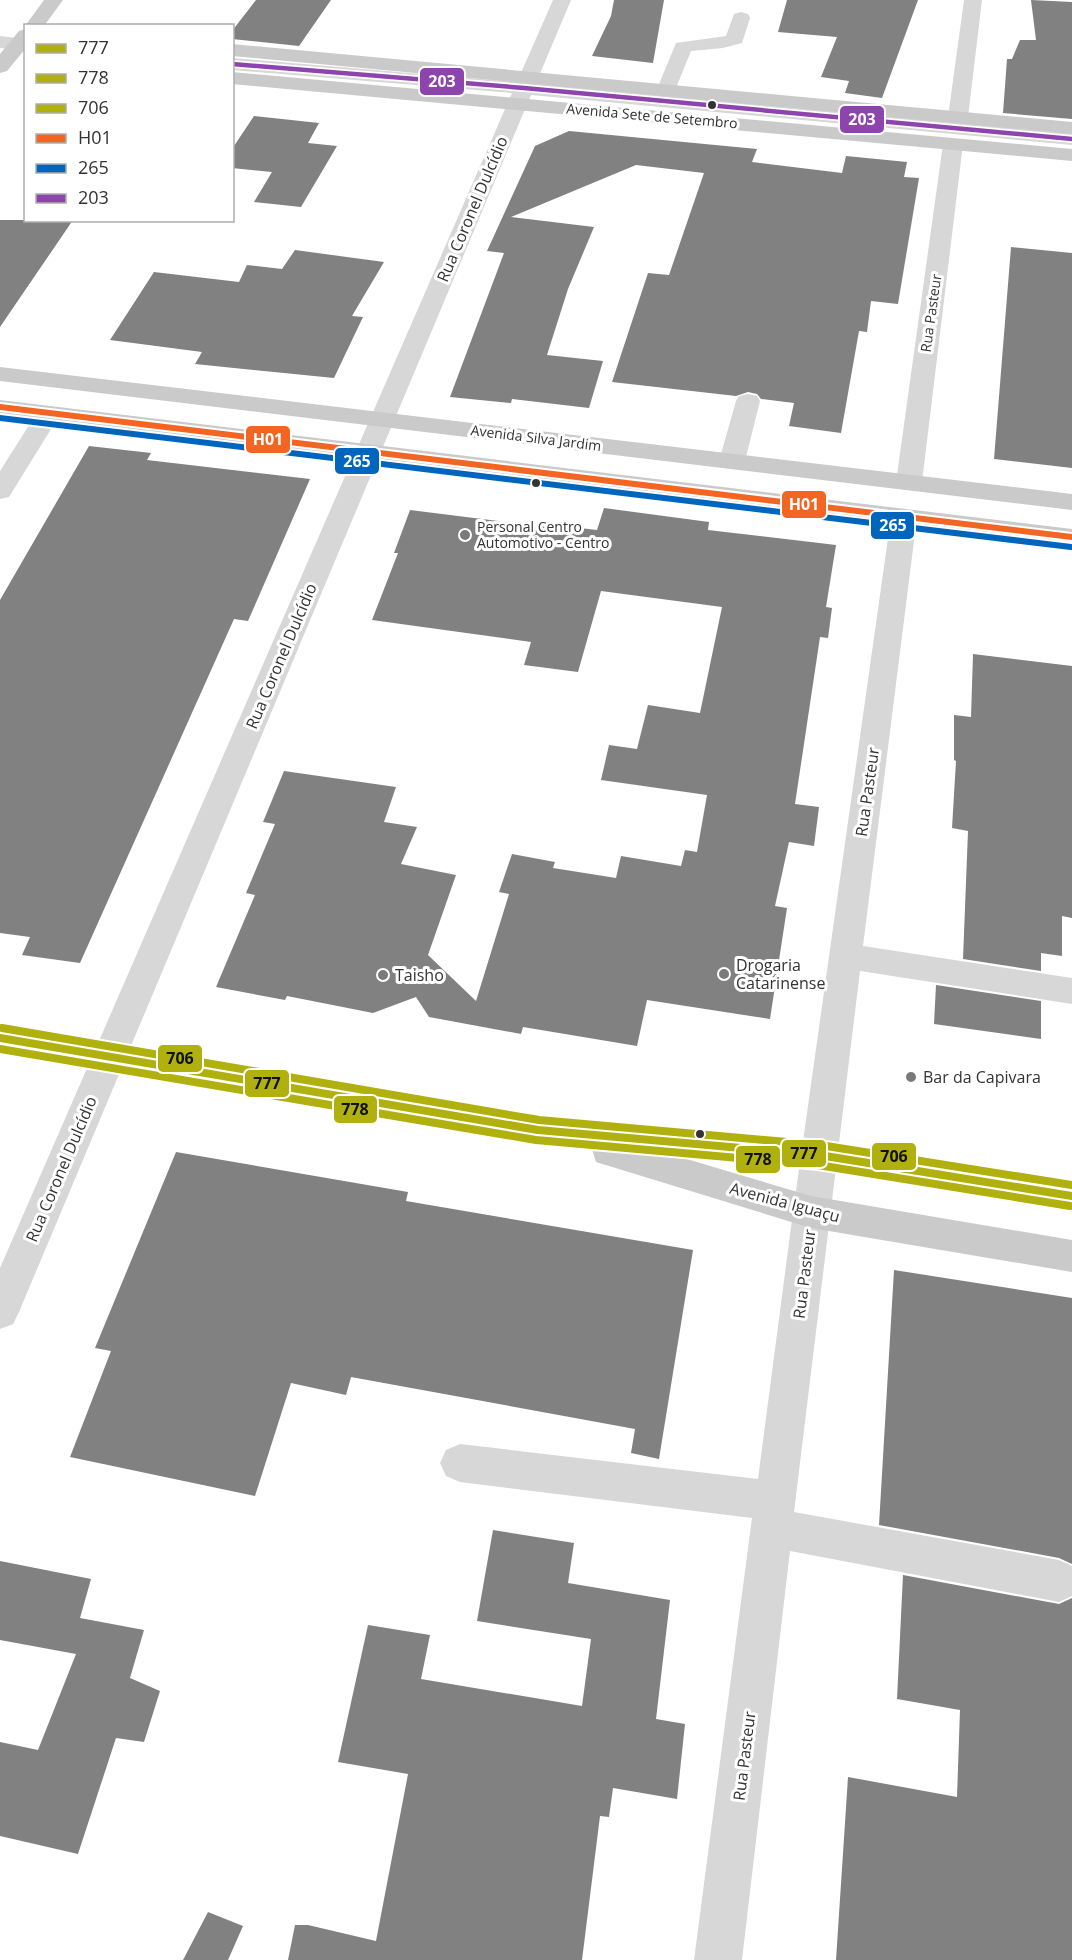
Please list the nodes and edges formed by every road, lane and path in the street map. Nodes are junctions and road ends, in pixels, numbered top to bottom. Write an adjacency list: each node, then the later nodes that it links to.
1 (54, 0): 5 (main road)
2 (562, 0): 11 (street, Rua Coronel Dulcídio)
3 (973, 0): 13 (street)
4 (741, 18): 12 (street)
5 (36, 24)
6 (0, 30): 7 (main road)
7 (14, 49)
8 (234, 50): 11 (main road, Avenida Sete de Setembro)
9 (234, 64): 11 (street)
10 (234, 78): 11 (main road, Avenida Sete de Setembro)
11 (524, 89): 12 (main road, Avenida Sete de Setembro); 15 (street); 16 (main road, Avenida Sete de Setembro); 24 (street, Rua Coronel Dulcídio)
12 (667, 89): 13 (main road, Avenida Sete de Setembro)
13 (958, 117): 14 (main road, Avenida Sete de Setembro)
14 (1072, 128)
15 (1072, 139)
16 (953, 144): 17 (main road, Avenida Sete de Setembro); 27 (street, Rua Pasteur)
17 (1072, 156)
18 (0, 374): 19 (main road, Avenida Silva Jardim)
19 (188, 397): 23 (main road); 24 (main road, Avenida Silva Jardim)
20 (748, 401): 26 (street)
21 (0, 407): 22 (main road)
22 (49, 413): 23 (main road); 28 (street)
23 (104, 420): 25 (main road)
24 (382, 420): 25 (street, Rua Coronel Dulcídio); 26 (main road, Avenida Silva Jardim)
25 (368, 452): 30 (main road); 35 (street, Rua Coronel Dulcídio)
26 (732, 461): 27 (main road, Avenida Silva Jardim)
27 (909, 482): 29 (main road, Avenida Silva Jardim)
28 (0, 491)
29 (1072, 502)
30 (904, 517): 31 (main road); 32 (street, Rua Pasteur)
31 (1072, 537)
32 (845, 956): 33 (street); 37 (street, Rua Pasteur)
33 (1072, 990)
34 (0, 1038): 35 (main road, Avenida Iguaçu)
35 (109, 1056): 36 (main road, Avenida Iguaçu); 41 (street, Rua Coronel Dulcídio)
36 (538, 1130): 37 (main road, Avenida Iguaçu); 39 (main road, Avenida Iguaçu)
37 (819, 1155): 38 (main road, Avenida Iguaçu); 39 (street, Rua Pasteur)
38 (1072, 1196)
39 (811, 1212): 40 (main road, Avenida Iguaçu); 43 (street, Rua Pasteur)
40 (1072, 1256)
41 (0, 1312)
42 (460, 1463): 43 (street)
43 (774, 1514): 44 (street); 45 (street, Rua Pasteur)
44 (1059, 1581)
45 (718, 1960)

